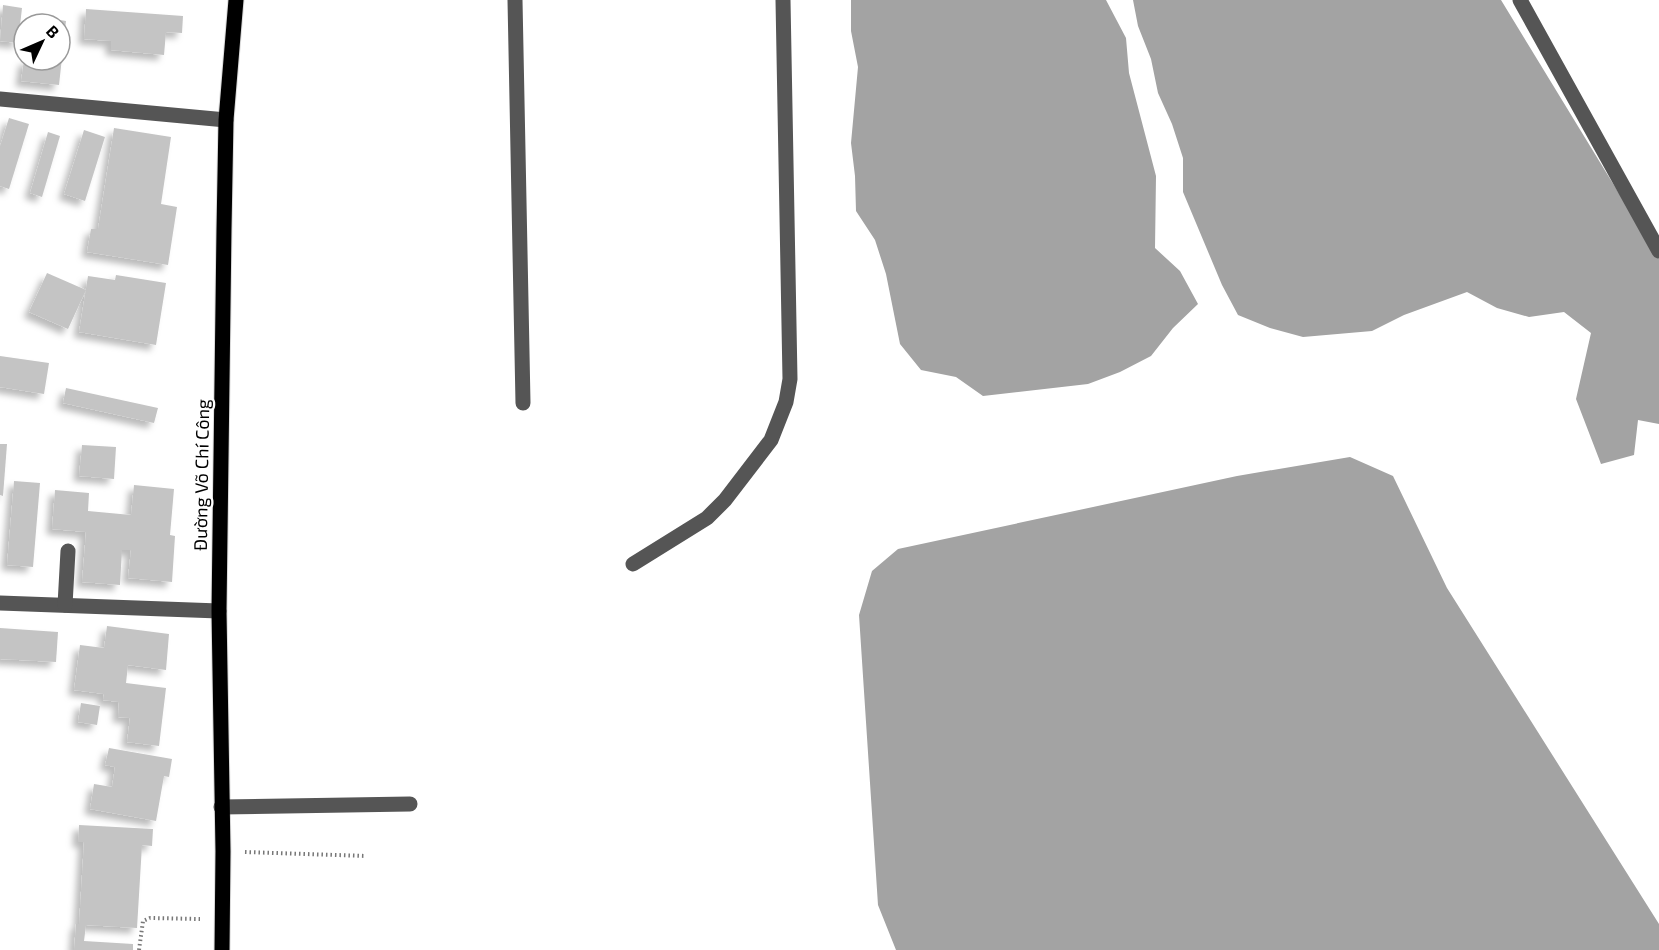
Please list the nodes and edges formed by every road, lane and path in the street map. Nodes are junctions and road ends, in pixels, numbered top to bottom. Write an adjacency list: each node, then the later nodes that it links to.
1 (236, 0): 6 (main road, Đường Võ Chí Công)
2 (515, 0): 8 (street)
3 (783, 0): 10 (street)
4 (1520, 0): 7 (street)
5 (0, 99): 6 (street)
6 (226, 120): 13 (main road, Đường Võ Chí Công)
7 (1659, 251)
8 (523, 403)
9 (68, 551): 12 (street)
10 (633, 564)
11 (0, 603): 12 (street)
12 (65, 605): 13 (street)
13 (219, 611): 15 (main road, Đường Võ Chí Công)
14 (410, 804): 15 (street)
15 (221, 807): 16 (main road, Đường Võ Chí Công)
16 (223, 852): 17 (path); 18 (main road, Đường Võ Chí Công)
17 (366, 856)
18 (222, 919): 19 (path); 20 (main road, Đường Võ Chí Công)
19 (139, 950)
20 (222, 950)

